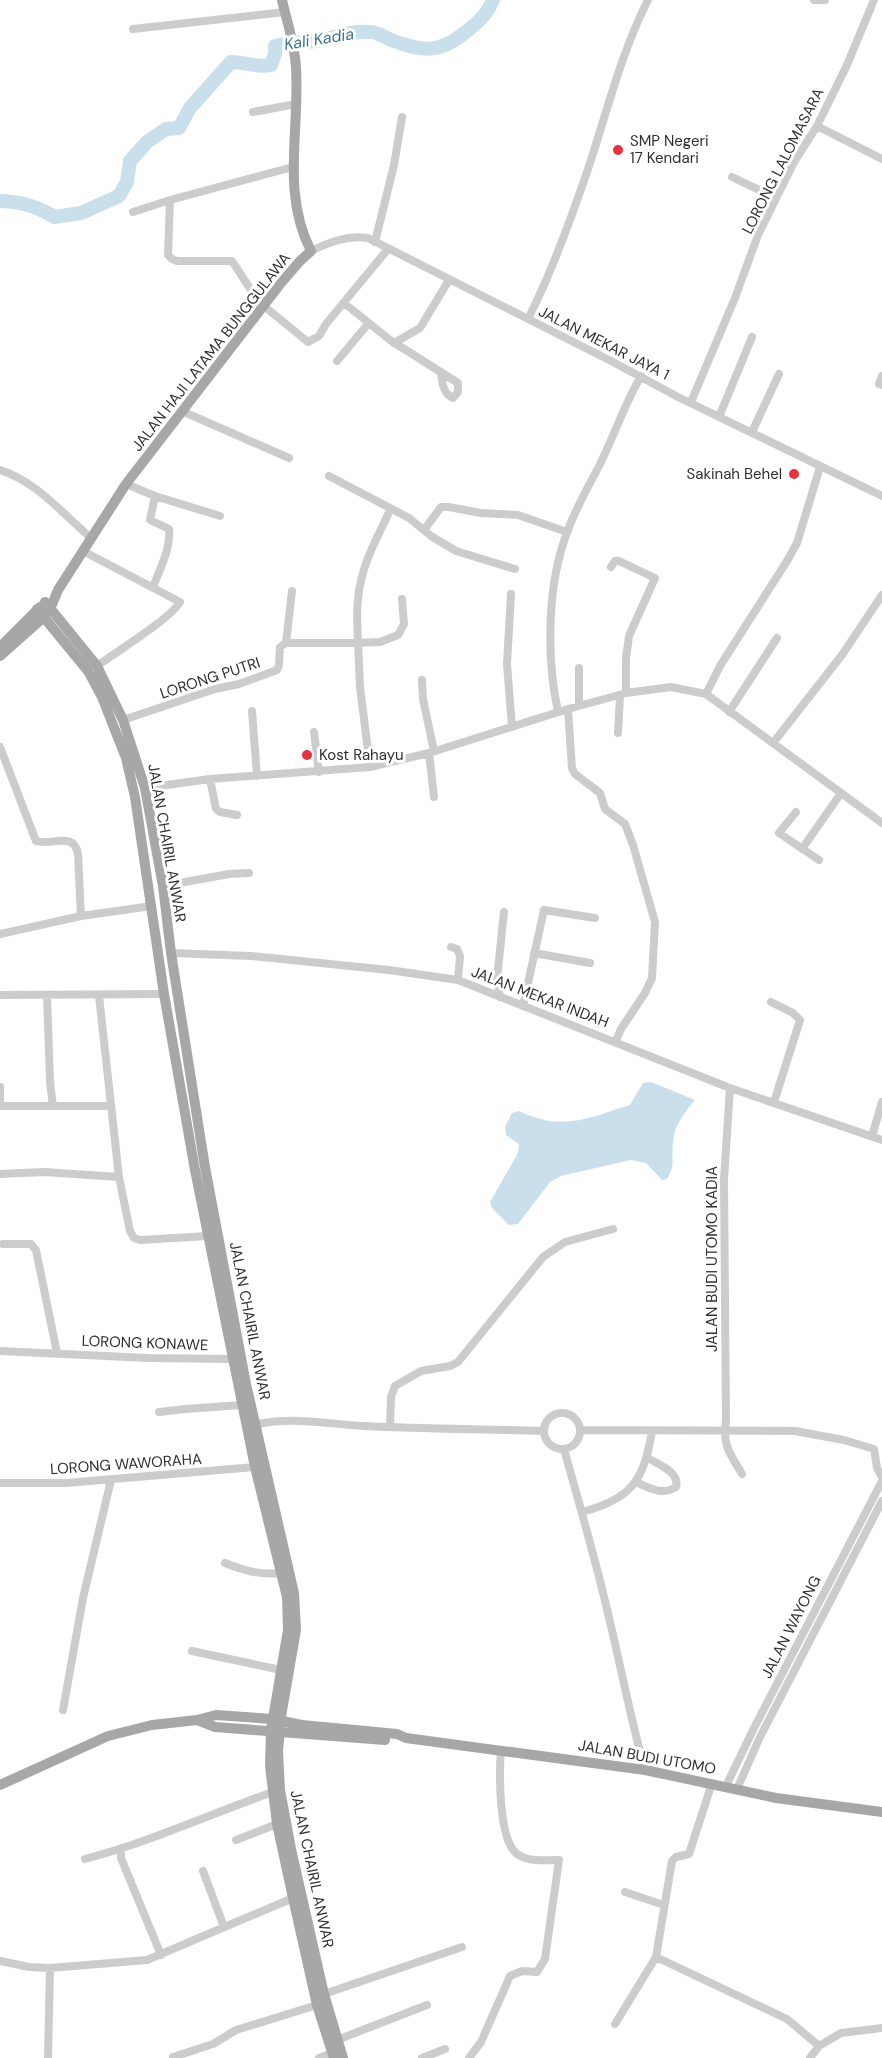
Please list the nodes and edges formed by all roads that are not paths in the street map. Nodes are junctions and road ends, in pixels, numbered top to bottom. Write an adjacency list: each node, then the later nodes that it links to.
1 (282, 0): 6 (main road, JALAN HAJI LATAMA BUNGGULAWA)
2 (648, 0): 24 (street)
3 (814, 0): 4 (street)
4 (825, 0)
5 (874, 0): 11 (street, LORONG LALOMASARA)
6 (285, 12): 7 (street); 8 (main road, JALAN HAJI LATAMA BUNGGULAWA)
7 (133, 28)
8 (296, 104): 9 (street); 13 (main road, JALAN HAJI LATAMA BUNGGULAWA)
9 (253, 112)
10 (402, 117): 18 (street)
11 (817, 126): 12 (street); 15 (street, LORONG LALOMASARA)
12 (882, 159)
13 (293, 167): 16 (street); 20 (main road, JALAN HAJI LATAMA BUNGGULAWA)
14 (732, 177): 15 (street)
15 (776, 198): 34 (street, LORONG LALOMASARA)
16 (170, 200): 17 (street); 23 (street)
17 (134, 212)
18 (375, 242): 19 (street, JALAN MEKAR JAYA 1); 20 (street, JALAN MEKAR JAYA 1)
19 (388, 249): 21 (street, JALAN MEKAR JAYA 1); 22 (street)
20 (311, 251): 23 (main road, JALAN HAJI LATAMA BUNGGULAWA)
21 (449, 280): 24 (street, JALAN MEKAR JAYA 1); 27 (street)
22 (344, 303): 23 (street); 25 (street)
23 (264, 306): 35 (main road, JALAN HAJI LATAMA BUNGGULAWA)
24 (528, 319): 31 (street, JALAN MEKAR JAYA 1)
25 (368, 324): 27 (street); 28 (street)
26 (752, 337): 36 (street)
27 (394, 343): 29 (street)
28 (337, 361)
29 (441, 372)
30 (779, 374): 37 (street)
31 (641, 376): 34 (street, JALAN MEKAR JAYA 1); 48 (street)
32 (882, 376): 33 (street)
33 (882, 385)
34 (691, 402): 36 (street, JALAN MEKAR JAYA 1)
35 (184, 412): 38 (street); 42 (main road, JALAN HAJI LATAMA BUNGGULAWA)
36 (719, 417): 37 (street, JALAN MEKAR JAYA 1)
37 (752, 432): 39 (street, JALAN MEKAR JAYA 1)
38 (289, 458)
39 (820, 467): 44 (street, JALAN MEKAR JAYA 1); 68 (street)
40 (0, 470): 49 (street)
41 (328, 476): 45 (street)
42 (126, 484): 43 (street); 49 (main road, JALAN HAJI LATAMA BUNGGULAWA)
43 (155, 496): 46 (street); 53 (street)
44 (882, 496)
45 (390, 510): 47 (street); 60 (street)
46 (220, 516)
47 (424, 530): 48 (street); 52 (street)
48 (567, 532): 72 (street)
49 (91, 538): 50 (main road, JALAN HAJI LATAMA BUNGGULAWA)
50 (83, 551): 53 (street); 58 (main road, JALAN HAJI LATAMA BUNGGULAWA)
51 (611, 567): 67 (street)
52 (515, 569)
53 (153, 587): 64 (street)
54 (292, 591): 61 (street, LORONG PUTRI)
55 (511, 594): 75 (street)
56 (882, 595): 78 (street)
57 (402, 599): 60 (street)
58 (46, 606): 62 (main road); 63 (main road); 64 (main road, JALAN CHAIRIL ANWAR); 95 (main road, JALAN CHAIRIL ANWAR)
59 (777, 638): 73 (street)
60 (358, 642): 61 (street); 81 (street)
61 (286, 643): 74 (street, LORONG PUTRI)
62 (0, 647)
63 (0, 656)
64 (97, 666): 74 (main road, JALAN CHAIRIL ANWAR)
65 (579, 668): 69 (street)
66 (422, 680): 80 (street)
67 (623, 694): 68 (street); 69 (street); 77 (street)
68 (706, 694): 73 (street)
69 (579, 705): 70 (street)
70 (568, 709): 72 (street); 113 (street)
71 (252, 711): 83 (street)
72 (558, 712): 75 (street)
73 (729, 712): 78 (street)
74 (123, 720): 85 (main road, JALAN CHAIRIL ANWAR)
75 (512, 727): 80 (street)
76 (314, 732): 82 (street)
77 (618, 733)
78 (773, 743): 86 (street)
79 (0, 747): 97 (street)
80 (432, 752): 81 (street); 87 (street)
81 (370, 767): 82 (street)
82 (319, 772): 83 (street)
83 (257, 776): 84 (street)
84 (210, 779): 85 (street); 89 (street)
85 (146, 789): 94 (main road, JALAN CHAIRIL ANWAR)
86 (841, 793): 90 (street); 91 (street)
87 (434, 797)
88 (796, 812): 91 (street)
89 (237, 815)
90 (882, 823)
91 (802, 849): 92 (street)
92 (819, 860)
93 (249, 873): 94 (street)
94 (163, 886): 101 (main road, JALAN CHAIRIL ANWAR)
95 (152, 906): 97 (street); 105 (main road, JALAN CHAIRIL ANWAR)
96 (504, 912): 109 (street)
97 (81, 916): 99 (street)
98 (595, 918): 102 (street)
99 (0, 934)
100 (451, 947): 104 (street)
101 (171, 953): 104 (street, JALAN MEKAR INDAH); 112 (main road, JALAN CHAIRIL ANWAR)
102 (534, 953): 103 (street); 111 (street)
103 (590, 963)
104 (458, 980): 109 (street, JALAN MEKAR INDAH)
105 (164, 994): 108 (street); 114 (main road, JALAN CHAIRIL ANWAR)
106 (47, 995): 107 (street); 108 (street); 121 (street)
107 (0, 996)
108 (99, 996): 120 (street)
109 (500, 997): 111 (street, JALAN MEKAR INDAH)
110 (771, 1002): 117 (street)
111 (523, 1006): 113 (street, JALAN MEKAR INDAH)
112 (184, 1040): 114 (main road); 134 (main road, JALAN CHAIRIL ANWAR)
113 (616, 1041): 116 (street, JALAN MEKAR INDAH)
114 (173, 1042): 127 (main road, JALAN CHAIRIL ANWAR)
115 (0, 1087): 119 (street)
116 (730, 1088): 117 (street, JALAN MEKAR INDAH); 136 (street, JALAN BUDI UTOMO KADIA)
117 (774, 1102): 122 (street, JALAN MEKAR INDAH)
118 (882, 1102): 122 (street)
119 (1, 1106): 121 (street)
120 (111, 1106): 121 (street); 125 (street)
121 (53, 1107)
122 (872, 1136): 123 (street, JALAN MEKAR INDAH)
123 (882, 1140)
124 (0, 1174): 125 (street)
125 (118, 1177): 127 (street)
126 (613, 1229): 135 (street)
127 (208, 1236): 131 (main road, JALAN CHAIRIL ANWAR)
128 (3, 1244): 130 (street)
129 (0, 1351): 130 (street, LORONG KONAWE)
130 (57, 1353): 131 (street, LORONG KONAWE)
131 (232, 1359): 132 (main road, JALAN CHAIRIL ANWAR)
132 (242, 1406): 133 (street); 134 (main road, JALAN CHAIRIL ANWAR)
133 (159, 1412)
134 (251, 1426): 135 (street); 142 (main road, JALAN CHAIRIL ANWAR); 155 (main road, JALAN CHAIRIL ANWAR)
135 (390, 1427): 138 (street)
136 (725, 1429): 139 (street); 143 (street, JALAN BUDI UTOMO KADIA); 144 (street)
137 (580, 1430): 138 (street); 139 (street); 140 (street)
138 (544, 1431): 140 (street)
139 (652, 1431): 141 (street)
140 (564, 1449): 149 (street)
141 (648, 1458): 146 (street); 146 (street)
142 (255, 1467): 145 (street, LORONG WAWORAHA); 151 (main road, JALAN CHAIRIL ANWAR)
143 (742, 1474)
144 (882, 1479): 160 (street, JALAN WAYONG)
145 (111, 1480): 147 (street, LORONG WAWORAHA); 154 (street)
146 (636, 1482): 149 (street)
147 (0, 1484)
148 (882, 1502): 160 (street, JALAN WAYONG)
149 (582, 1512): 157 (street)
150 (225, 1563): 151 (street)
151 (281, 1573): 153 (main road, JALAN CHAIRIL ANWAR)
152 (192, 1650): 153 (street)
153 (281, 1670): 155 (main road, JALAN CHAIRIL ANWAR)
154 (63, 1710)
155 (276, 1726): 156 (main road, JALAN BUDI UTOMO); 159 (main road, JALAN BUDI UTOMO); 161 (main road, JALAN CHAIRIL ANWAR); 172 (main road, JALAN CHAIRIL ANWAR)
156 (501, 1750): 157 (main road, JALAN BUDI UTOMO); 192 (street)
157 (645, 1770): 158 (main road, JALAN BUDI UTOMO)
158 (712, 1783): 160 (main road, JALAN BUDI UTOMO); 170 (street)
159 (0, 1785)
160 (732, 1788): 162 (main road, JALAN BUDI UTOMO)
161 (273, 1792): 163 (main road, JALAN CHAIRIL ANWAR); 165 (street)
162 (882, 1812)
163 (278, 1824): 164 (street); 169 (main road, JALAN CHAIRIL ANWAR)
164 (236, 1840)
165 (121, 1850): 166 (street); 174 (street)
166 (85, 1859)
167 (203, 1870): 171 (street)
168 (625, 1892): 170 (street)
169 (293, 1898): 171 (street); 172 (main road, JALAN CHAIRIL ANWAR)
170 (664, 1905): 175 (street)
171 (224, 1928): 174 (street)
172 (307, 1941): 178 (main road, JALAN CHAIRIL ANWAR); 179 (main road, JALAN CHAIRIL ANWAR)
173 (462, 1947): 178 (street)
174 (161, 1954): 177 (street)
175 (656, 1957): 181 (street); 184 (street)
176 (0, 1961): 177 (street)
177 (50, 1968): 188 (street)
178 (324, 1994): 183 (main road, JALAN CHAIRIL ANWAR)
179 (317, 2005): 186 (main road, JALAN CHAIRIL ANWAR); 187 (street)
180 (427, 2005): 183 (street)
181 (615, 2024)
182 (882, 2028): 184 (street)
183 (337, 2040): 190 (main road, JALAN CHAIRIL ANWAR)
184 (819, 2046): 193 (street)
185 (445, 2049): 191 (street)
186 (333, 2056): 189 (street)
187 (173, 2057)
188 (48, 2058)
189 (319, 2058)
190 (343, 2058)
191 (422, 2058)
192 (469, 2058)
193 (810, 2058)

